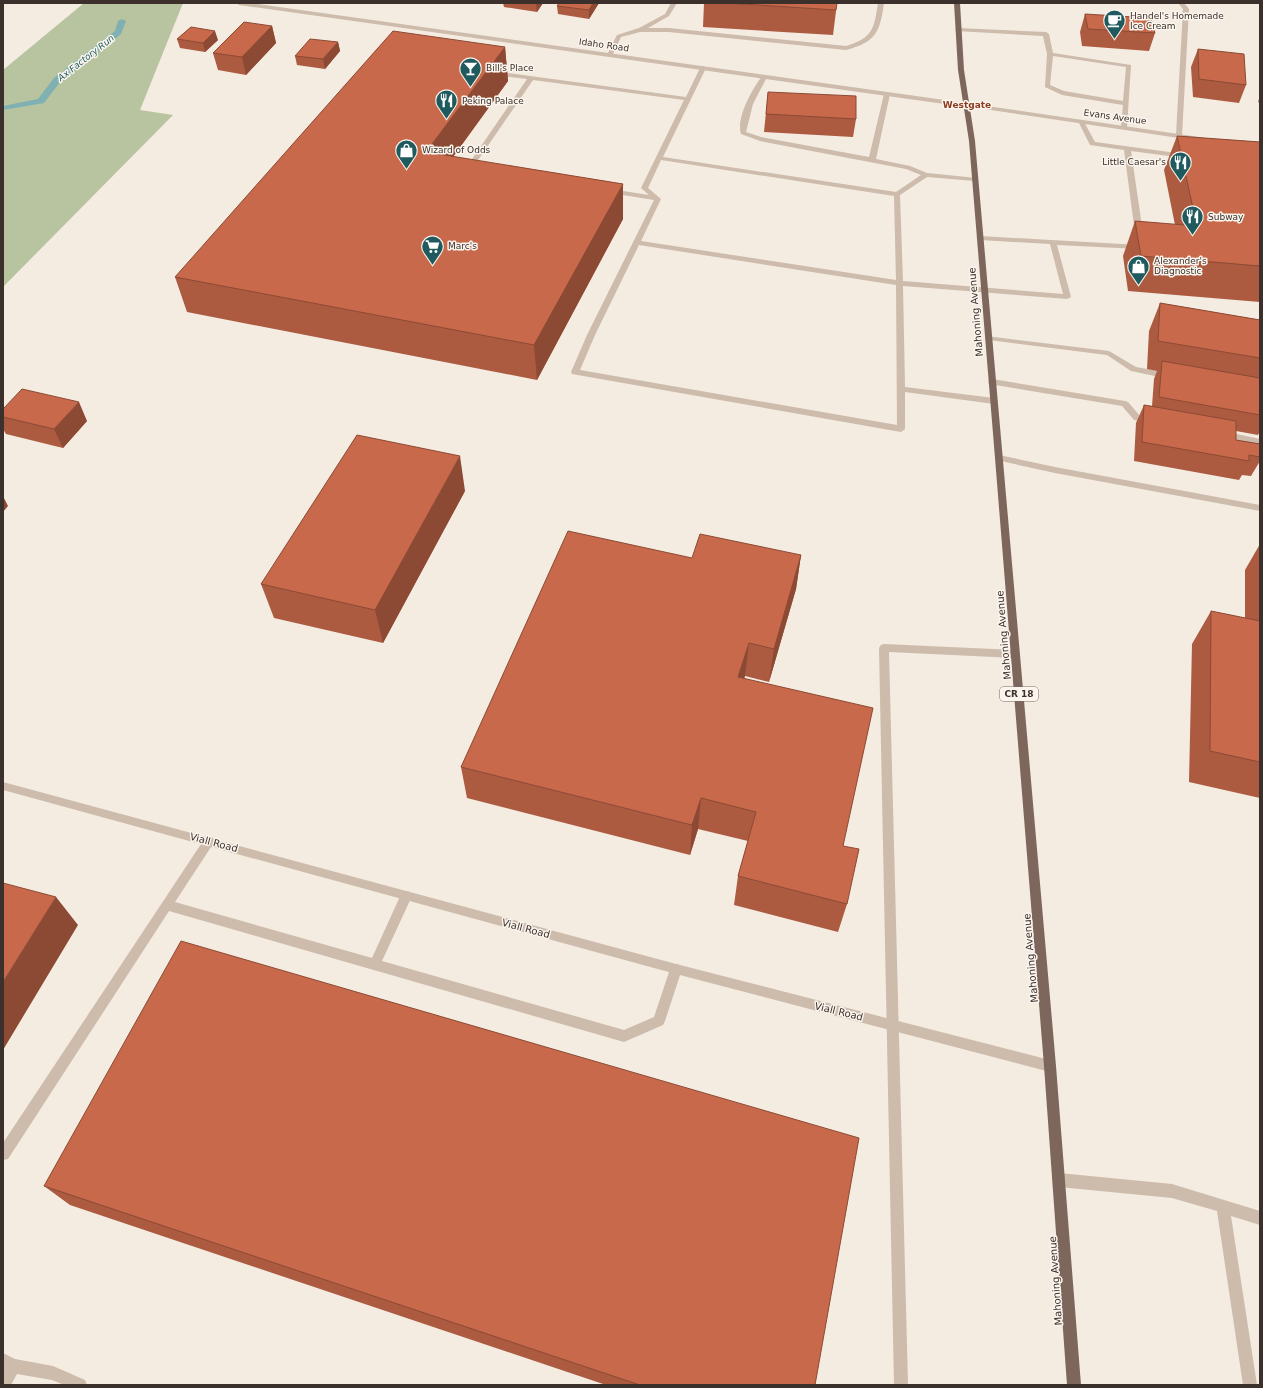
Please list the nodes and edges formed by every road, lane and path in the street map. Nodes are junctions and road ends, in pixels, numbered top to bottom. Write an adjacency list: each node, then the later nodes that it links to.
1 (239, 3): 9 (street, Idaho Road)
2 (674, 3): 6 (street)
3 (881, 3): 6 (street)
4 (957, 3): 7 (main road, Mahoning Avenue / CR 18)
5 (1181, 3): 20 (street)
6 (640, 30): 9 (street)
7 (958, 30): 8 (street); 17 (main road, Mahoning Avenue / CR 18)
8 (1050, 54): 16 (street); 16 (street)
9 (610, 55): 10 (street, Idaho Road)
10 (703, 68): 12 (street, Idaho Road); 15 (street)
11 (486, 72): 13 (street)
12 (764, 77): 14 (street, Idaho Road); 25 (street)
13 (531, 78): 15 (street); 26 (street)
14 (887, 94): 17 (street, Idaho Road); 25 (street)
15 (688, 99): 24 (street)
16 (1125, 103): 19 (street)
17 (966, 105): 18 (street, Evans Avenue); 28 (main road, Mahoning Avenue / CR 18)
18 (1081, 121): 19 (street, Evans Avenue); 22 (street)
19 (1124, 127): 20 (street, Evans Avenue)
20 (1179, 135): 21 (street, Evans Avenue)
21 (1210, 141)
22 (1126, 148): 23 (street); 34 (street)
23 (1189, 157)
24 (659, 158): 30 (street); 31 (street)
25 (872, 160): 27 (street)
26 (477, 169)
27 (926, 175): 28 (street); 30 (street)
28 (975, 179): 32 (main road, Mahoning Avenue / CR 18)
29 (603, 190): 31 (street)
30 (897, 194): 35 (street)
31 (658, 199): 33 (street)
32 (980, 238): 34 (street); 36 (main road, Mahoning Avenue / CR 18)
33 (636, 242): 35 (street); 40 (street)
34 (1053, 242): 36 (street)
35 (900, 283): 36 (street); 40 (street)
36 (985, 289): 37 (main road, Mahoning Avenue / CR 18)
37 (989, 338): 38 (street); 39 (main road, Mahoning Avenue / CR 18)
38 (1178, 377)
39 (992, 382): 41 (main road, Mahoning Avenue / CR 18); 42 (street)
40 (902, 389): 41 (street)
41 (994, 401): 45 (main road, Mahoning Avenue / CR 18)
42 (1160, 422)
43 (1214, 433): 44 (street)
44 (1260, 442)
45 (999, 458): 46 (street); 47 (main road, Mahoning Avenue / CR 18)
46 (1260, 508)
47 (1016, 654): 54 (street); 55 (main road, Mahoning Avenue / CR 18)
48 (3, 786): 49 (street, Viall Road)
49 (210, 841): 50 (street, Viall Road); 51 (street)
50 (406, 896): 52 (street); 53 (street, Viall Road)
51 (167, 905): 52 (street); 56 (street)
52 (375, 964): 53 (street)
53 (676, 969): 54 (street, Viall Road)
54 (893, 1024): 55 (street, Viall Road); 63 (street)
55 (1050, 1066): 57 (main road, Mahoning Avenue / CR 18)
56 (3, 1154)
57 (1059, 1180): 58 (street); 64 (main road, Mahoning Avenue / CR 18)
58 (1223, 1208): 59 (street); 65 (street)
59 (1260, 1218)
60 (8, 1363): 61 (street); 62 (street)
61 (3, 1385)
62 (80, 1385)
63 (901, 1385)
64 (1074, 1385)
65 (1250, 1385)

